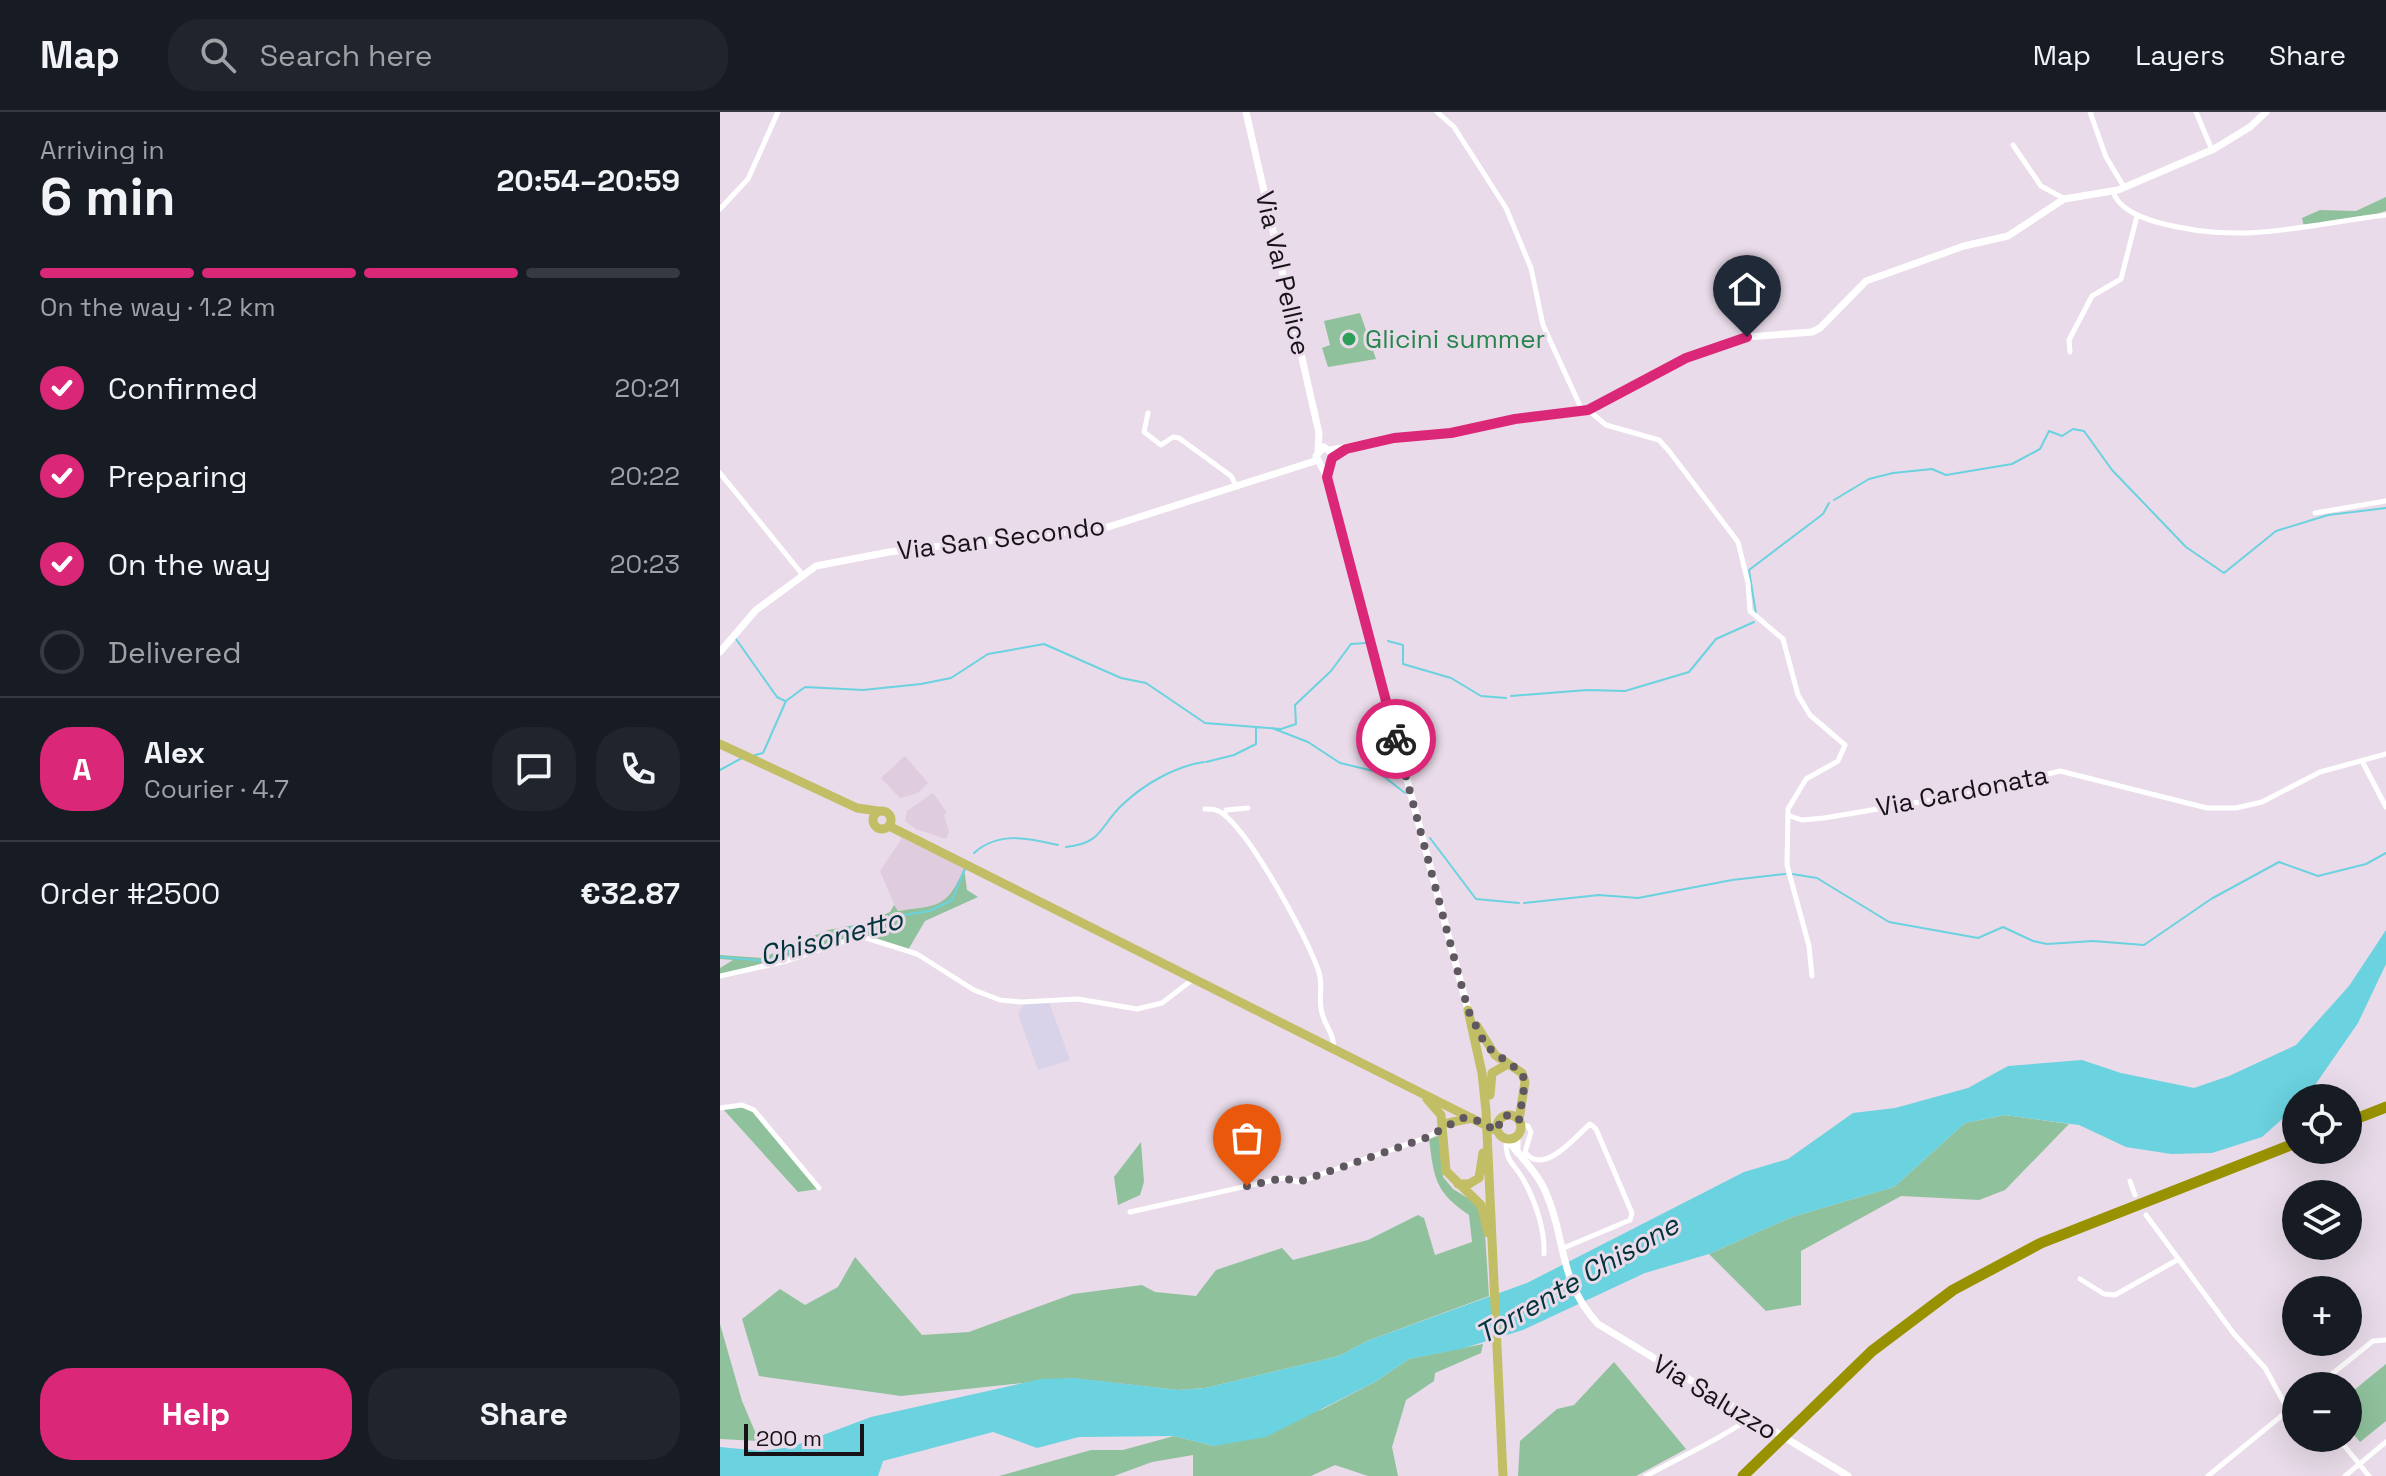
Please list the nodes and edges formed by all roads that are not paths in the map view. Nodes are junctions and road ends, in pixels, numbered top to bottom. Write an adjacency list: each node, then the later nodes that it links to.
1 (778, 112): 12 (street)
2 (1246, 112): 18 (street, Via Val Pellice)
3 (1437, 112): 16 (street)
4 (2090, 112): 9 (street)
5 (2196, 112): 8 (street)
6 (2266, 112): 8 (street)
7 (2013, 145): 11 (street)
8 (2212, 150): 9 (street)
9 (2124, 187): 10 (street)
10 (2113, 192): 11 (street); 14 (street)
11 (2064, 199): 16 (street)
12 (720, 209)
13 (2386, 212): 14 (street)
14 (2137, 216): 15 (street)
15 (2070, 352)
16 (1585, 411): 18 (street); 34 (street)
17 (1148, 413): 20 (street)
18 (1324, 455): 20 (street, Via San Secondo); 40 (street)
19 (720, 473): 23 (street)
20 (1238, 488): 23 (street, Via San Secondo)
21 (2386, 501): 22 (street)
22 (2315, 513)
23 (802, 574): 24 (street, Via San Secondo)
24 (720, 652)
25 (720, 744): 29 (main road)
26 (2386, 754): 27 (street, Via Cardonata)
27 (2362, 761): 28 (street); 34 (street, Via Cardonata)
28 (2386, 807)
29 (857, 808): 32 (main road); 36 (main road)
30 (1248, 808): 33 (street)
31 (1205, 809): 33 (street)
32 (878, 811): 35 (main road); 36 (main road)
33 (1225, 814): 41 (street)
34 (1790, 816): 38 (street)
35 (890, 822): 36 (main road); 39 (main road)
36 (873, 824)
37 (720, 976): 39 (street)
38 (1812, 976)
39 (1193, 979): 41 (main road)
40 (1468, 1010): 42 (main road); 49 (main road)
41 (1333, 1049): 43 (main road)
42 (1512, 1064): 44 (main road); 49 (main road)
43 (1400, 1082): 45 (main road); 50 (main road)
44 (1519, 1102): 49 (main road); 51 (main road)
45 (1449, 1105): 49 (main road); 50 (main road)
46 (720, 1108): 57 (street)
47 (2386, 1109): 48 (highway)
48 (2362, 1118)
49 (1489, 1121): 50 (main road); 51 (main road); 52 (main road); 56 (main road); 63 (main road)
50 (1444, 1122): 56 (main road); 59 (street)
51 (1519, 1127): 52 (main road); 54 (street); 60 (street)
52 (1506, 1138): 54 (street); 61 (street)
53 (2282, 1151): 58 (highway)
54 (1517, 1152): 60 (street)
55 (2130, 1181): 58 (street)
56 (1454, 1182): 63 (main road)
57 (819, 1188)
58 (2141, 1206): 62 (street); 75 (highway)
59 (1130, 1212)
60 (1563, 1249): 69 (street, Via Saluzzo)
61 (1544, 1254)
62 (2177, 1260): 64 (street); 67 (street)
63 (1495, 1262): 73 (main road)
64 (2080, 1279)
65 (2383, 1340): 66 (street)
66 (2334, 1372)
67 (2282, 1399)
68 (2282, 1415): 77 (street)
69 (1750, 1418): 74 (street); 76 (street, Via Saluzzo)
70 (2386, 1442): 72 (street)
71 (2349, 1452): 72 (street)
72 (2359, 1464): 78 (street); 79 (street)
73 (1503, 1476)
74 (1646, 1476)
75 (1745, 1476)
76 (1848, 1476)
77 (2208, 1476)
78 (2345, 1476)
79 (2369, 1476)

